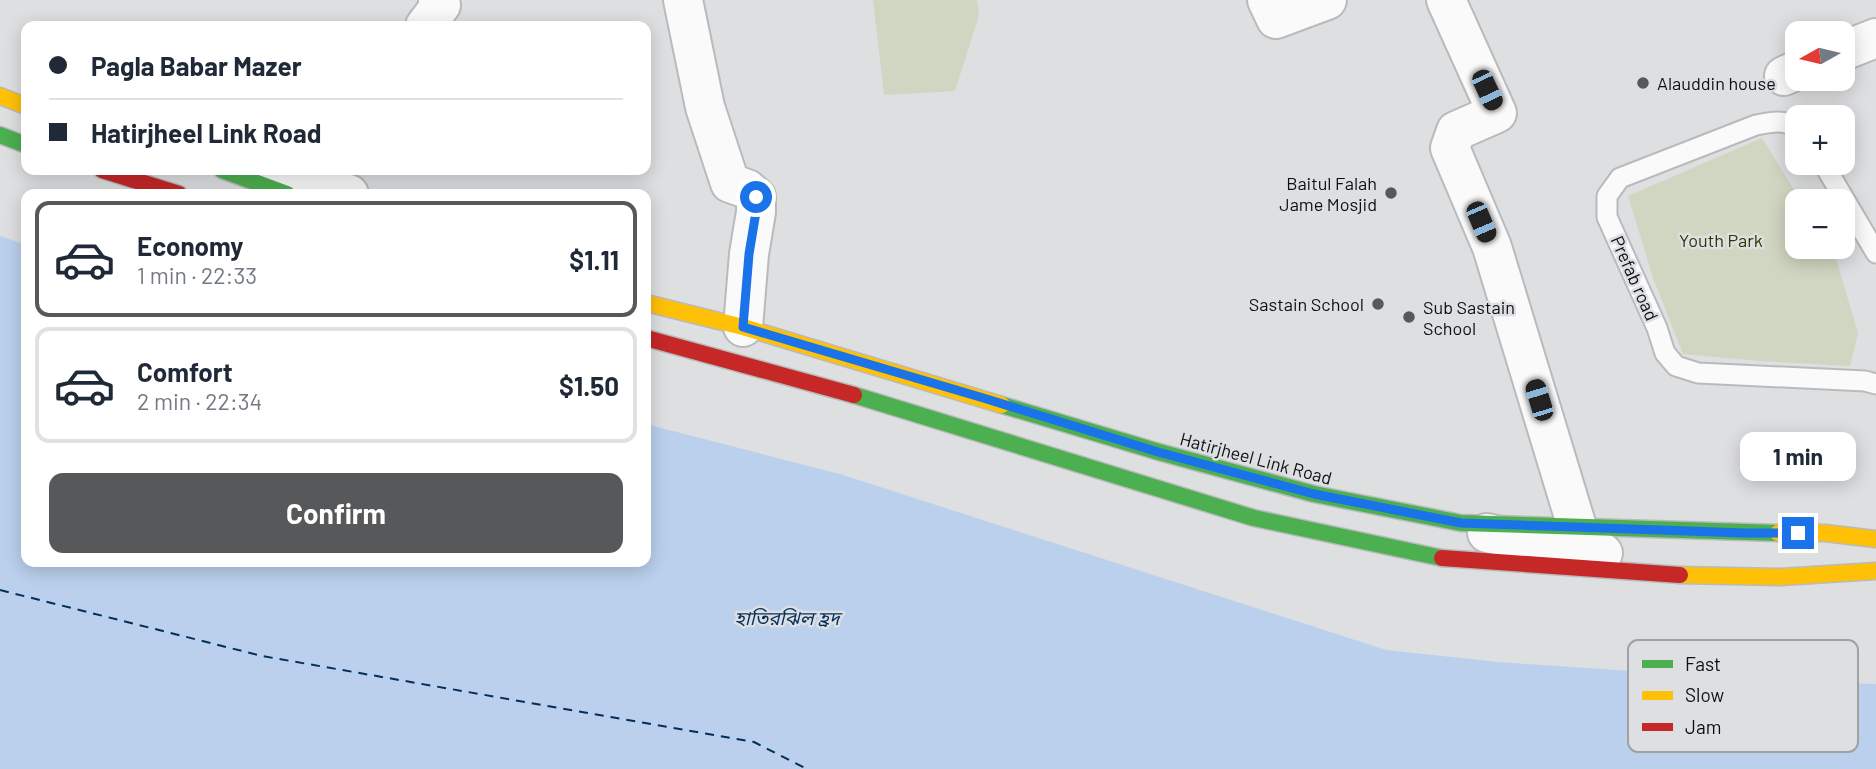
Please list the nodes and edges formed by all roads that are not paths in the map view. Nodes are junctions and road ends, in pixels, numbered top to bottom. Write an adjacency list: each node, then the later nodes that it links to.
1 (438, 0): 6 (street)
2 (683, 0): 26 (street)
3 (1267, 0): 4 (street)
4 (1327, 0)
5 (1446, 0): 29 (street)
6 (429, 21)
7 (1876, 38): 8 (street)
8 (1855, 46)
9 (0, 80): 10 (street)
10 (21, 88)
11 (0, 96): 12 (main road)
12 (21, 104)
13 (1785, 122): 28 (lane, Prefab road)
14 (0, 135): 15 (main road)
15 (21, 143)
16 (118, 175): 20 (main road)
17 (236, 175): 21 (main road)
18 (289, 175): 22 (street)
19 (1830, 175): 23 (lane)
20 (163, 189)
21 (273, 189)
22 (333, 189)
23 (1876, 253)
24 (651, 286): 31 (street)
25 (651, 304): 26 (main road, Hatirjheel Link Road)
26 (743, 327): 29 (main road, Hatirjheel Link Road)
27 (651, 339): 32 (main road)
28 (1876, 384)
29 (1577, 527): 30 (main road, Hatirjheel Link Road)
30 (1876, 539)
31 (1876, 553)
32 (1876, 571)

